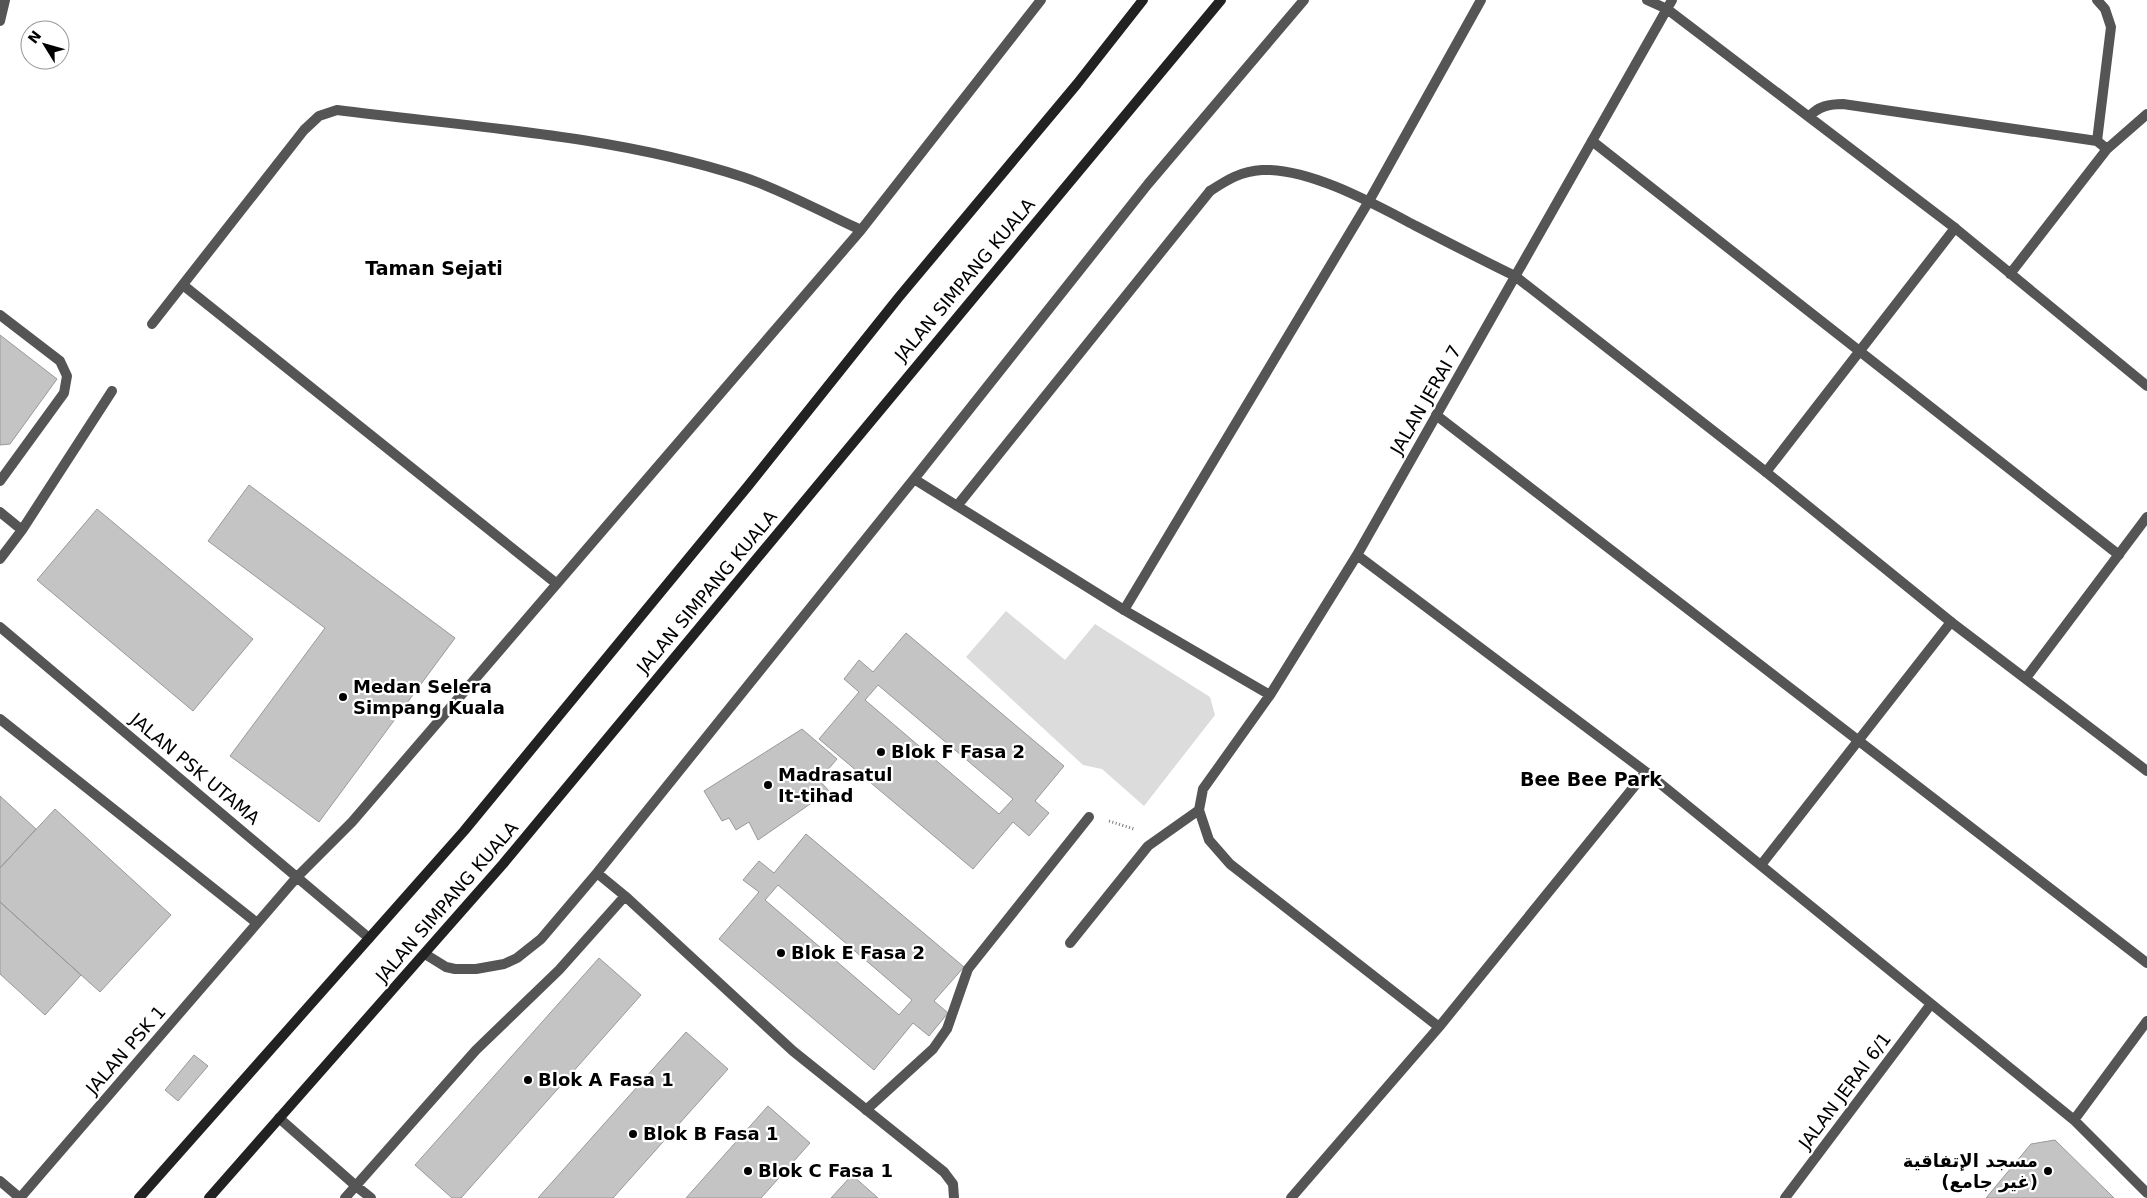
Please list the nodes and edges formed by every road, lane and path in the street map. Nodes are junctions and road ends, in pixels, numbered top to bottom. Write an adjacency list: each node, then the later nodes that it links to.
1 (6, 0): 10 (street)
2 (1041, 0): 18 (street, JALAN PSK 1)
3 (1143, 0): 56 (main road, JALAN SIMPANG KUALA)
4 (1221, 0): 58 (main road, JALAN SIMPANG KUALA)
5 (1304, 0): 29 (street)
6 (1481, 0): 16 (street)
7 (1647, 0): 9 (street)
8 (2097, 0): 14 (street)
9 (1670, 4): 12 (street); 13 (street, JALAN JERAI 7)
10 (0, 21)
11 (2147, 114): 15 (street)
12 (1809, 117): 14 (street); 17 (street)
13 (1592, 141): 20 (street, JALAN JERAI 7); 24 (street)
14 (2097, 141): 15 (street)
15 (2107, 149): 19 (street)
16 (1369, 202): 20 (street); 31 (street); 39 (street)
17 (1955, 228): 19 (street); 24 (street)
18 (861, 230): 21 (street); 38 (street, JALAN PSK 1)
19 (2010, 274): 25 (street)
20 (1515, 276): 27 (street, JALAN JERAI 7); 28 (street)
21 (183, 285): 23 (street); 38 (street)
22 (0, 315): 30 (street)
23 (152, 324)
24 (1858, 352): 28 (street); 36 (street)
25 (2147, 386)
26 (112, 392): 34 (street)
27 (1436, 415): 35 (street, JALAN JERAI 7); 45 (street)
28 (1766, 472): 40 (street)
29 (914, 479): 31 (street); 52 (street)
30 (0, 481)
31 (957, 506): 39 (street)
32 (0, 512): 34 (street)
33 (2147, 517): 36 (street)
34 (22, 530): 37 (street)
35 (1357, 555): 43 (street, JALAN JERAI 7); 47 (street)
36 (2119, 555): 42 (street)
37 (0, 559)
38 (557, 584): 53 (street, JALAN PSK 1)
39 (1124, 610): 43 (street)
40 (1950, 622): 42 (street); 45 (street)
41 (0, 627): 53 (street, JALAN PSK UTAMA)
42 (2026, 678): 46 (street)
43 (1270, 695): 48 (street, JALAN JERAI 7)
44 (0, 719): 55 (street)
45 (1858, 739): 51 (street); 59 (street)
46 (2147, 771)
47 (1646, 772): 51 (street); 62 (street)
48 (1199, 810): 50 (street); 62 (street)
49 (1089, 817): 50 (path); 63 (street)
50 (1158, 837): 57 (street)
51 (1760, 864): 60 (street)
52 (597, 874): 54 (street); 58 (street)
53 (297, 877): 55 (street, JALAN PSK 1); 56 (street, JALAN PSK UTAMA)
54 (625, 896): 63 (street); 67 (street)
55 (257, 922): 69 (street, JALAN PSK 1)
56 (369, 938): 70 (main road, JALAN SIMPANG KUALA)
57 (1070, 943)
58 (425, 954): 64 (main road, JALAN SIMPANG KUALA)
59 (2147, 962)
60 (1931, 1004): 65 (street); 76 (street, JALAN JERAI 6/1)
61 (2147, 1021): 65 (street)
62 (1439, 1027): 75 (street)
63 (866, 1110): 74 (street)
64 (279, 1118): 67 (street); 71 (main road, JALAN SIMPANG KUALA)
65 (2074, 1120): 68 (street)
66 (0, 1181): 69 (street)
67 (356, 1186): 72 (street); 73 (street)
68 (2147, 1193)
69 (20, 1198)
70 (139, 1198)
71 (209, 1198)
72 (345, 1198)
73 (371, 1198)
74 (954, 1198)
75 (1291, 1198)
76 (1785, 1198)

